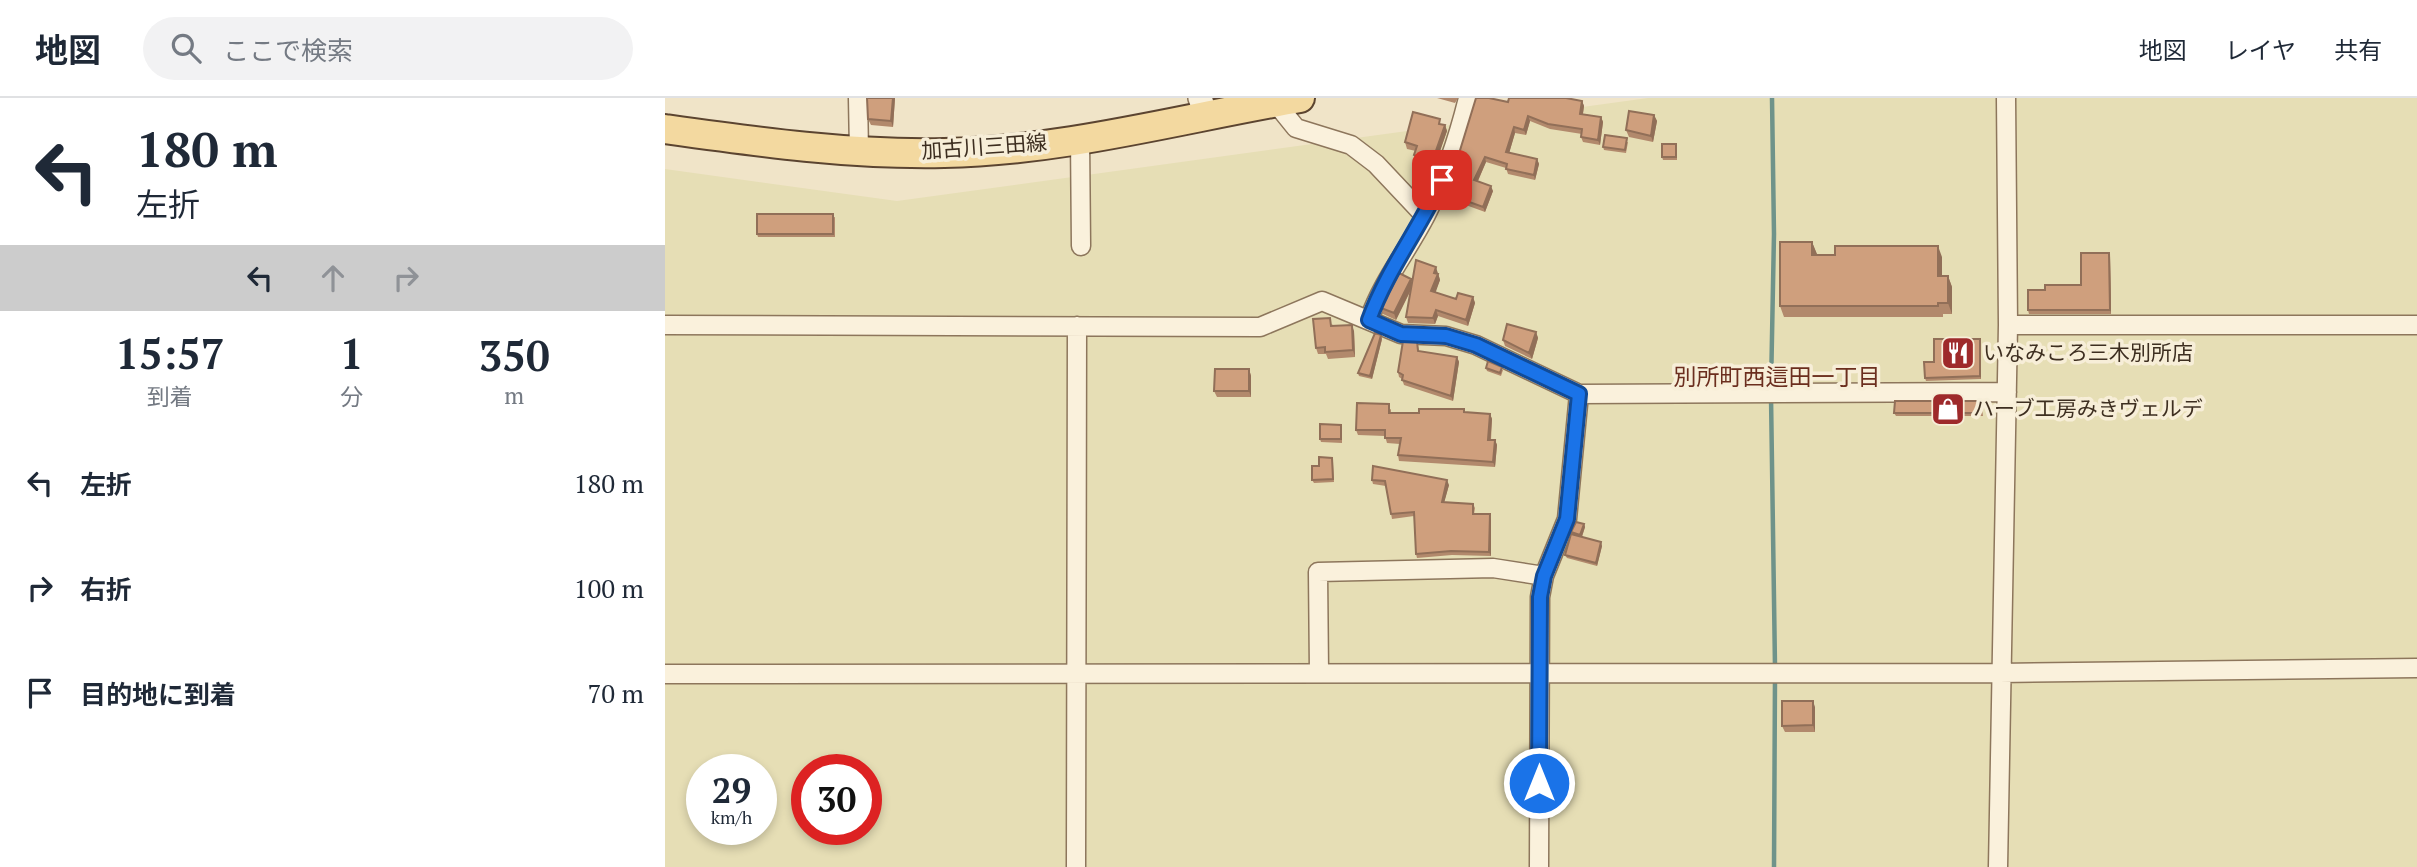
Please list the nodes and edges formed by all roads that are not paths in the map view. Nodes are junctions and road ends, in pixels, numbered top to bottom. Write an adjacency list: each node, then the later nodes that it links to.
1 (858, 98): 8 (street)
2 (1468, 98): 9 (street)
3 (2006, 98): 12 (street)
4 (1287, 100): 5 (main road, 加古川三田線); 9 (street)
5 (1203, 106): 7 (main road, 加古川三田線)
6 (665, 129): 8 (main road, 加古川三田線)
7 (1080, 138): 8 (main road, 加古川三田線); 10 (street)
8 (859, 151)
9 (1425, 216): 11 (street)
10 (1081, 246)
11 (1369, 320): 15 (street); 17 (street)
12 (2008, 324): 13 (street); 16 (street)
13 (2417, 324)
14 (665, 325): 15 (street)
15 (1077, 327): 22 (street)
16 (2007, 392): 17 (street); 23 (street)
17 (1579, 394): 18 (street)
18 (1544, 576): 20 (street); 21 (street)
19 (2417, 668): 23 (street)
20 (1539, 671): 21 (street); 23 (street); 26 (street)
21 (1319, 672): 22 (street)
22 (1076, 673): 24 (street); 25 (street)
23 (2000, 673): 27 (street)
24 (665, 674)
25 (1076, 867)
26 (1539, 867)
27 (1999, 867)

